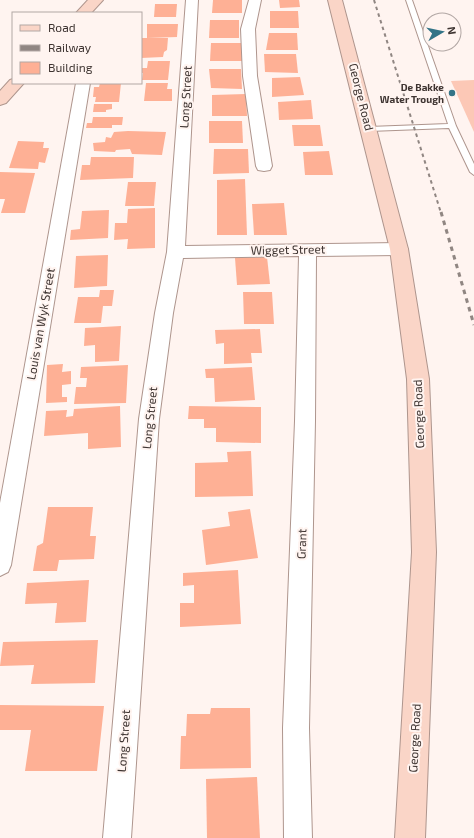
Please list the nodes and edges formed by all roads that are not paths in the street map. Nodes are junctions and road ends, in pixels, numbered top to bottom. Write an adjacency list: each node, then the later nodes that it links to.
1 (96, 0): 6 (street)
2 (192, 0): 16 (street, Long Street)
3 (255, 0): 12 (street)
4 (335, 0): 11 (street, George Road)
5 (409, 0): 10 (lane)
6 (84, 12)
7 (15, 84): 9 (street)
8 (83, 84): 17 (street, Louis van Wyk Street)
9 (0, 100)
10 (452, 126): 11 (lane); 13 (lane)
11 (369, 129): 14 (street, George Road)
12 (264, 166)
13 (474, 172)
14 (399, 249): 15 (street, Wigget Street); 20 (street, George Road)
15 (308, 250): 16 (street, Wigget Street); 19 (street, Grant)
16 (176, 252): 18 (street, Long Street)
17 (0, 565)
18 (117, 838)
19 (298, 838)
20 (410, 838)

